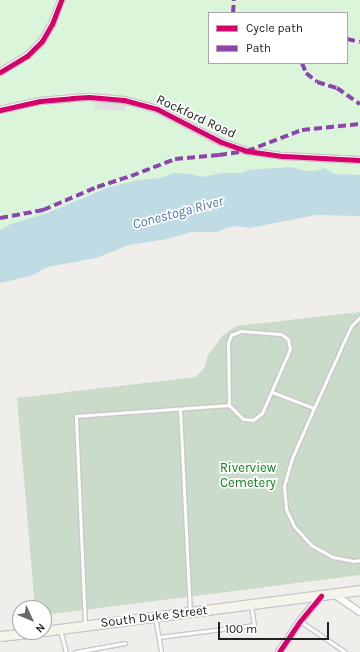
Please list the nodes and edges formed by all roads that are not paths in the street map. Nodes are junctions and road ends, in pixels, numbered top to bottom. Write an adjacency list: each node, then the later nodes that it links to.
1 (61, 0): 2 (street)
2 (0, 72)
3 (0, 110): 4 (street, Rockford Road)
4 (360, 160)
5 (360, 317): 8 (lane)
6 (272, 392): 7 (lane); 7 (lane); 8 (lane)
7 (229, 405): 9 (lane)
8 (314, 408): 10 (lane)
9 (180, 409): 16 (lane); 19 (lane)
10 (360, 560)
11 (360, 590): 12 (main road, South Duke Street)
12 (334, 594): 13 (main road, South Duke Street); 15 (street)
13 (321, 596): 14 (main road, South Duke Street); 18 (street)
14 (251, 605): 16 (main road, South Duke Street); 24 (lane)
15 (360, 612)
16 (190, 613): 17 (main road, South Duke Street)
17 (155, 617): 19 (main road, South Duke Street); 24 (lane)
18 (300, 621): 29 (street); 30 (lane)
19 (85, 626): 21 (main road, South Duke Street)
20 (52, 630): 21 (main road, South Duke Street)
21 (60, 630): 26 (lane)
22 (12, 635): 23 (main road)
23 (0, 636)
24 (159, 637): 28 (lane)
25 (125, 643): 27 (lane)
26 (66, 652)
27 (75, 652)
28 (161, 652)
29 (279, 652)
30 (345, 652)

